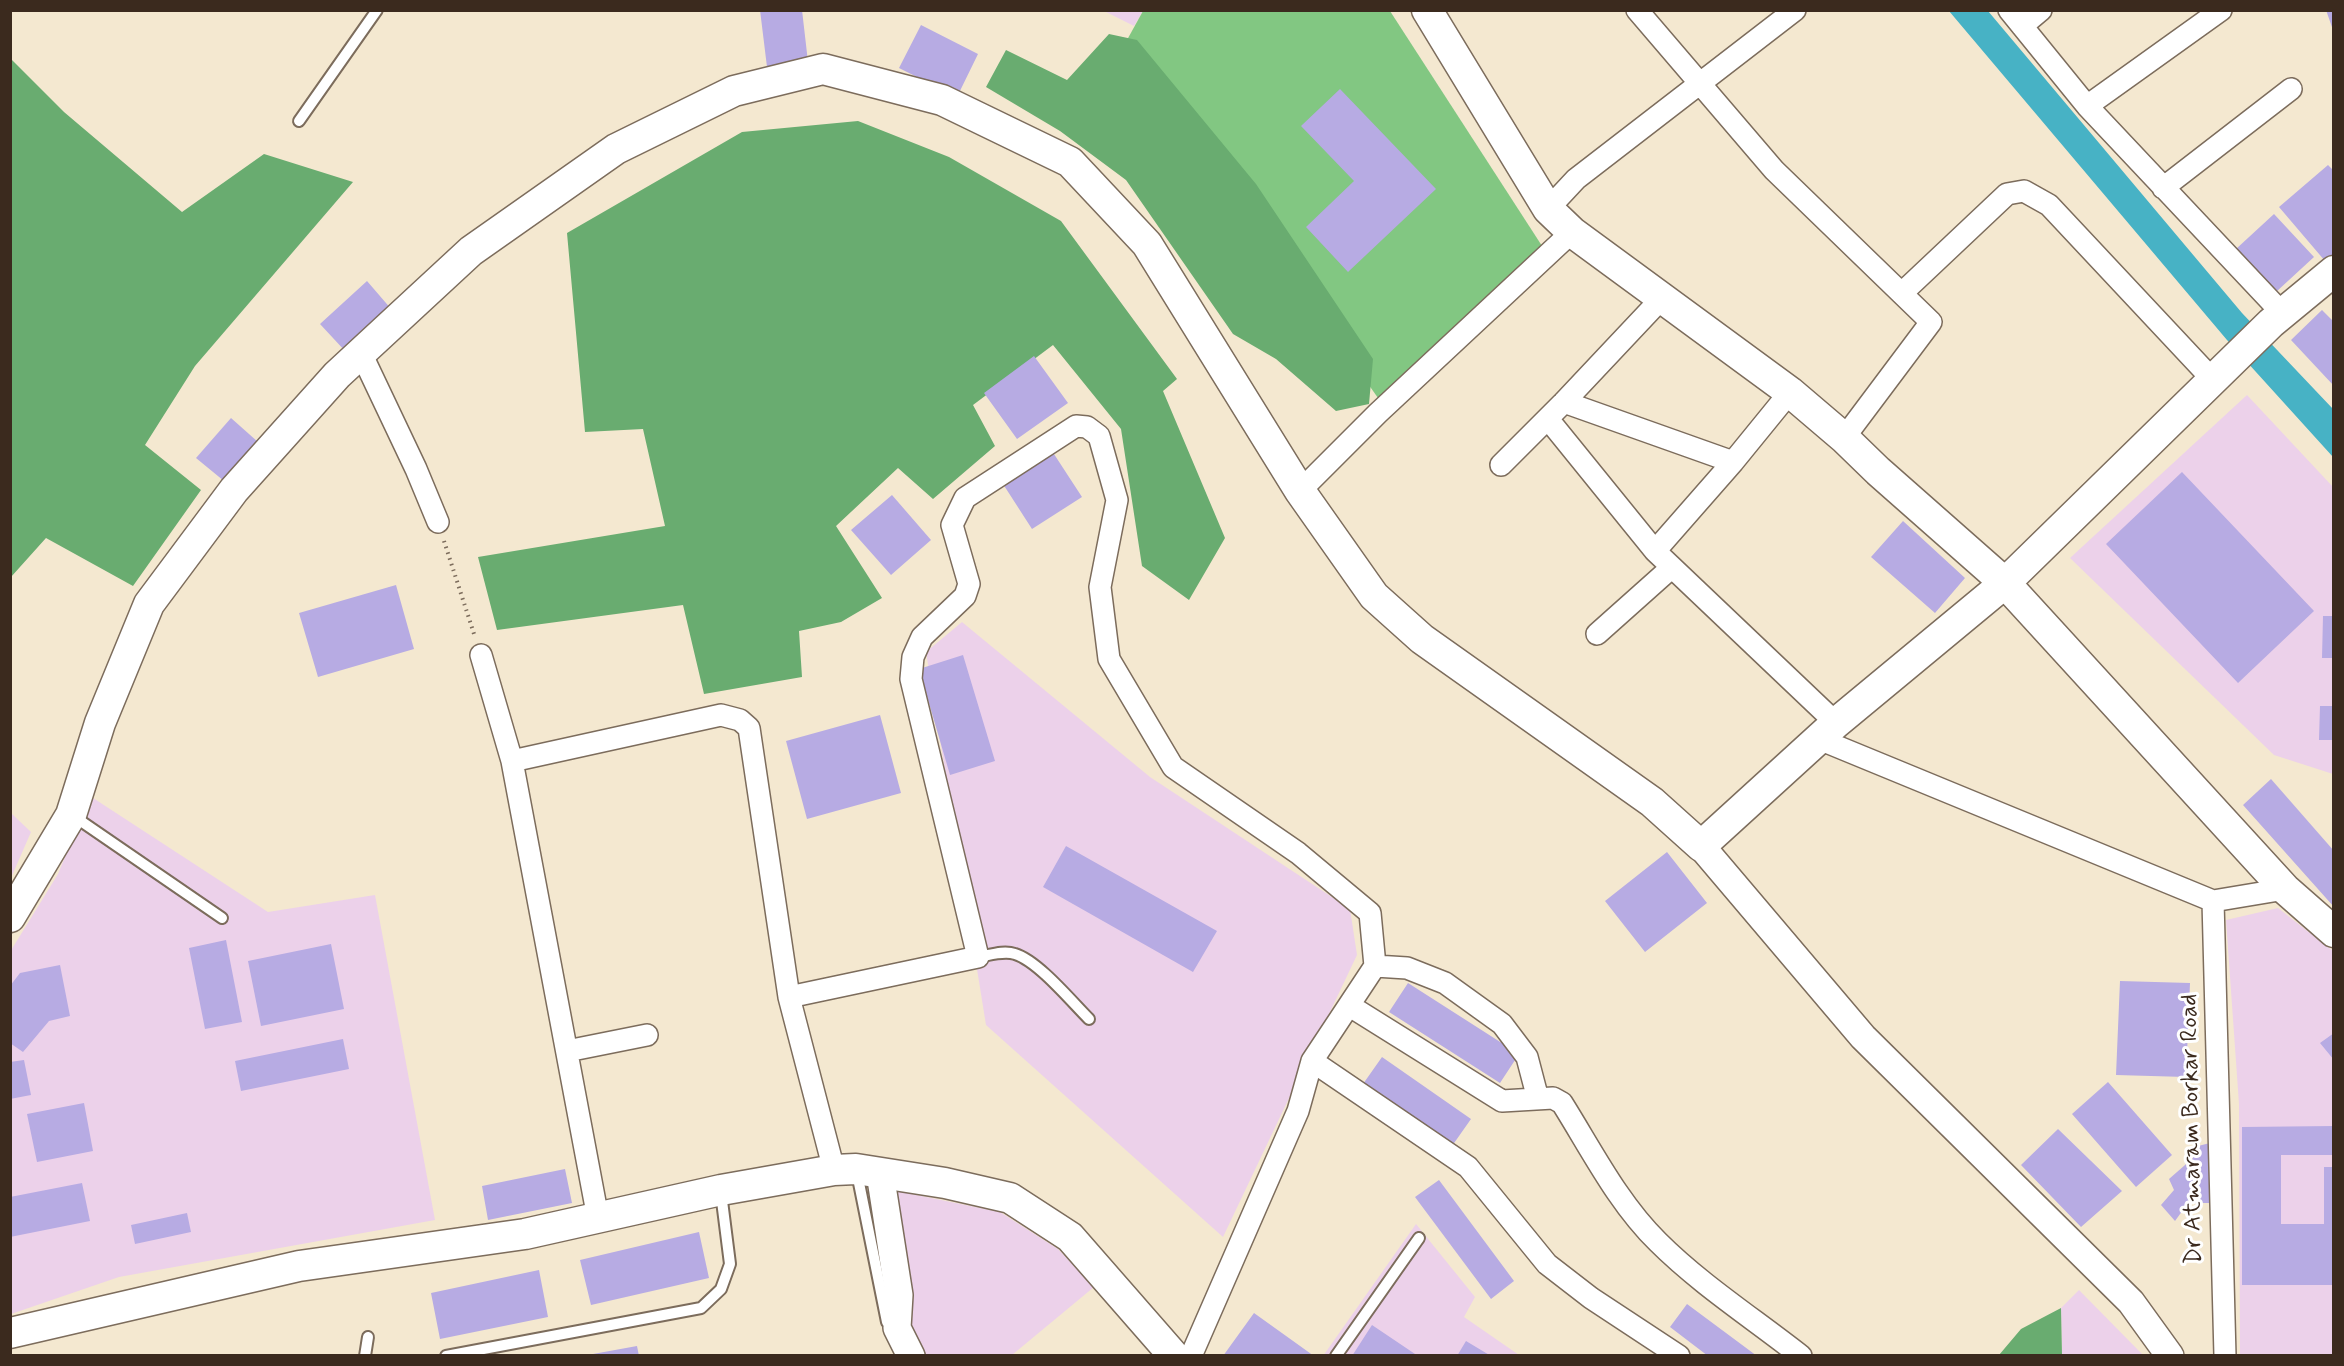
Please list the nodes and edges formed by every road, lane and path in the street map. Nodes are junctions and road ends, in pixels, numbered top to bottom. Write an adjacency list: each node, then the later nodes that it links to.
1 (377, 10): 11 (lane)
2 (1427, 10): 13 (main road)
3 (1637, 10): 8 (street)
4 (1795, 10): 8 (street)
5 (2040, 10): 7 (street)
6 (2221, 10): 10 (street)
7 (2015, 18): 10 (street)
8 (1700, 84): 13 (street); 16 (street)
9 (2291, 89): 12 (street)
10 (2087, 106): 12 (street)
11 (298, 121)
12 (2163, 188): 18 (street)
13 (1548, 209): 14 (main road)
14 (1572, 232): 17 (main road); 27 (street)
15 (2334, 270): 18 (main road)
16 (1902, 293): 20 (street); 24 (street)
17 (1661, 298): 21 (main road); 22 (street)
18 (2277, 318): 20 (main road)
19 (361, 353): 27 (main road); 28 (street); 36 (main road)
20 (2220, 374): 31 (main road)
21 (1790, 393): 24 (main road); 25 (street)
22 (1564, 402): 23 (street); 25 (street)
23 (1548, 418): 26 (street); 29 (street)
24 (1844, 438): 31 (main road)
25 (1733, 462): 29 (street)
26 (1501, 465)
27 (1300, 491): 37 (main road)
28 (438, 522): 33 (path)
29 (1655, 551): 30 (street)
30 (1671, 568): 32 (street); 34 (street)
31 (2005, 583): 34 (main road); 38 (main road)
32 (1597, 634)
33 (481, 654): 35 (street)
34 (1828, 731): 37 (main road); 39 (street)
35 (512, 760): 45 (street); 49 (street)
36 (72, 815): 40 (main road); 41 (lane)
37 (1701, 846): 67 (street)
38 (2285, 889): 39 (street); 42 (main road)
39 (2213, 902): 68 (street, Dr Atmaram Borkar Road)
40 (10, 917)
41 (222, 918)
42 (2334, 932)
43 (978, 957): 44 (street); 45 (street); 47 (lane)
44 (1375, 966): 46 (street); 51 (street)
45 (789, 997): 52 (street)
46 (1350, 1006): 50 (street); 51 (street)
47 (1089, 1019)
48 (647, 1035): 49 (street)
49 (567, 1051): 54 (street)
50 (1312, 1061): 63 (street); 65 (street)
51 (1538, 1099): 66 (street)
52 (856, 1171): 53 (main road); 56 (lane); 61 (street); 62 (main road)
53 (721, 1190): 54 (main road); 60 (lane)
54 (598, 1218): 57 (main road)
55 (1419, 1238): 64 (lane)
56 (888, 1325)
57 (10, 1333)
58 (368, 1337): 59 (lane)
59 (365, 1356)
60 (446, 1356)
61 (911, 1356)
62 (1174, 1356)
63 (1191, 1356)
64 (1336, 1356)
65 (1679, 1356)
66 (1801, 1356)
67 (2170, 1356)
68 (2225, 1356)

